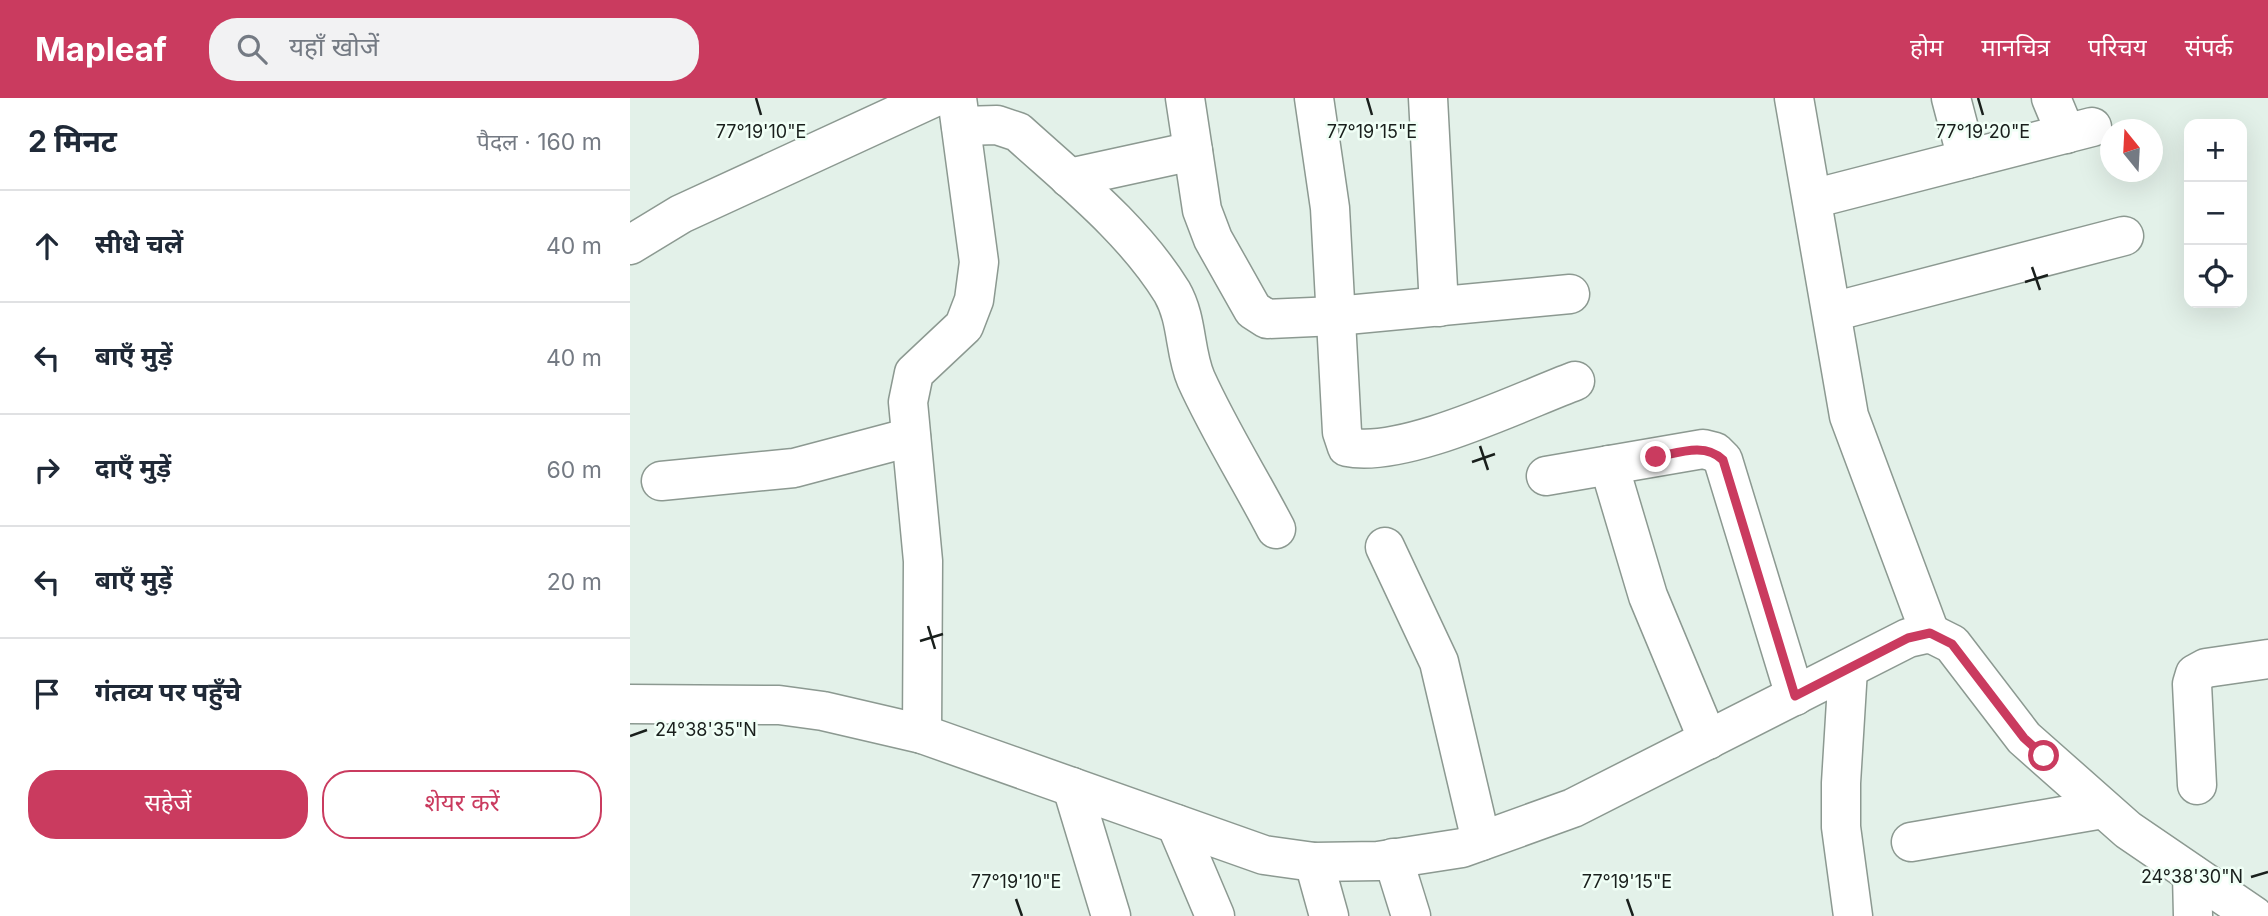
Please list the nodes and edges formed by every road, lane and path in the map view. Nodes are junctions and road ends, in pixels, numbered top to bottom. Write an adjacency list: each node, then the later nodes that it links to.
1 (933, 98): 14 (street)
2 (1185, 98): 9 (street)
3 (1314, 98): 18 (street)
4 (1428, 98): 16 (street)
5 (1794, 98): 12 (street)
6 (1951, 98): 10 (street)
7 (2051, 98): 10 (street)
8 (959, 112): 11 (street); 20 (street)
9 (1194, 151): 11 (street); 18 (street)
10 (1966, 159): 12 (street)
11 (1069, 178): 24 (street)
12 (1812, 199): 17 (street)
13 (2124, 236): 17 (street)
14 (630, 245)
15 (1570, 294): 16 (street)
16 (1439, 307): 18 (street)
17 (1832, 313): 26 (street)
18 (1336, 316): 19 (street)
19 (1575, 381)
20 (911, 438): 23 (street); 31 (street)
21 (1609, 466): 22 (street); 29 (street); 32 (street)
22 (1546, 476)
23 (661, 481)
24 (1276, 529)
25 (1385, 547): 37 (street)
26 (1930, 633): 28 (street); 35 (street)
27 (2268, 659): 33 (street)
28 (1848, 668): 29 (street); 46 (street)
29 (1795, 696): 32 (street)
30 (630, 704): 31 (street)
31 (922, 734): 34 (street)
32 (1708, 740): 37 (street)
33 (2197, 785)
34 (1072, 787): 36 (street); 42 (street)
35 (2103, 809): 38 (street); 41 (street)
36 (1176, 824): 40 (street); 43 (street)
37 (1481, 841): 39 (street)
38 (1911, 842)
39 (1393, 858): 40 (street); 45 (street)
40 (1314, 862): 44 (street)
41 (2192, 874): 47 (street); 48 (street)
42 (1111, 916)
43 (1215, 916)
44 (1329, 916)
45 (1411, 916)
46 (1853, 916)
47 (2193, 916)
48 (2254, 916)

